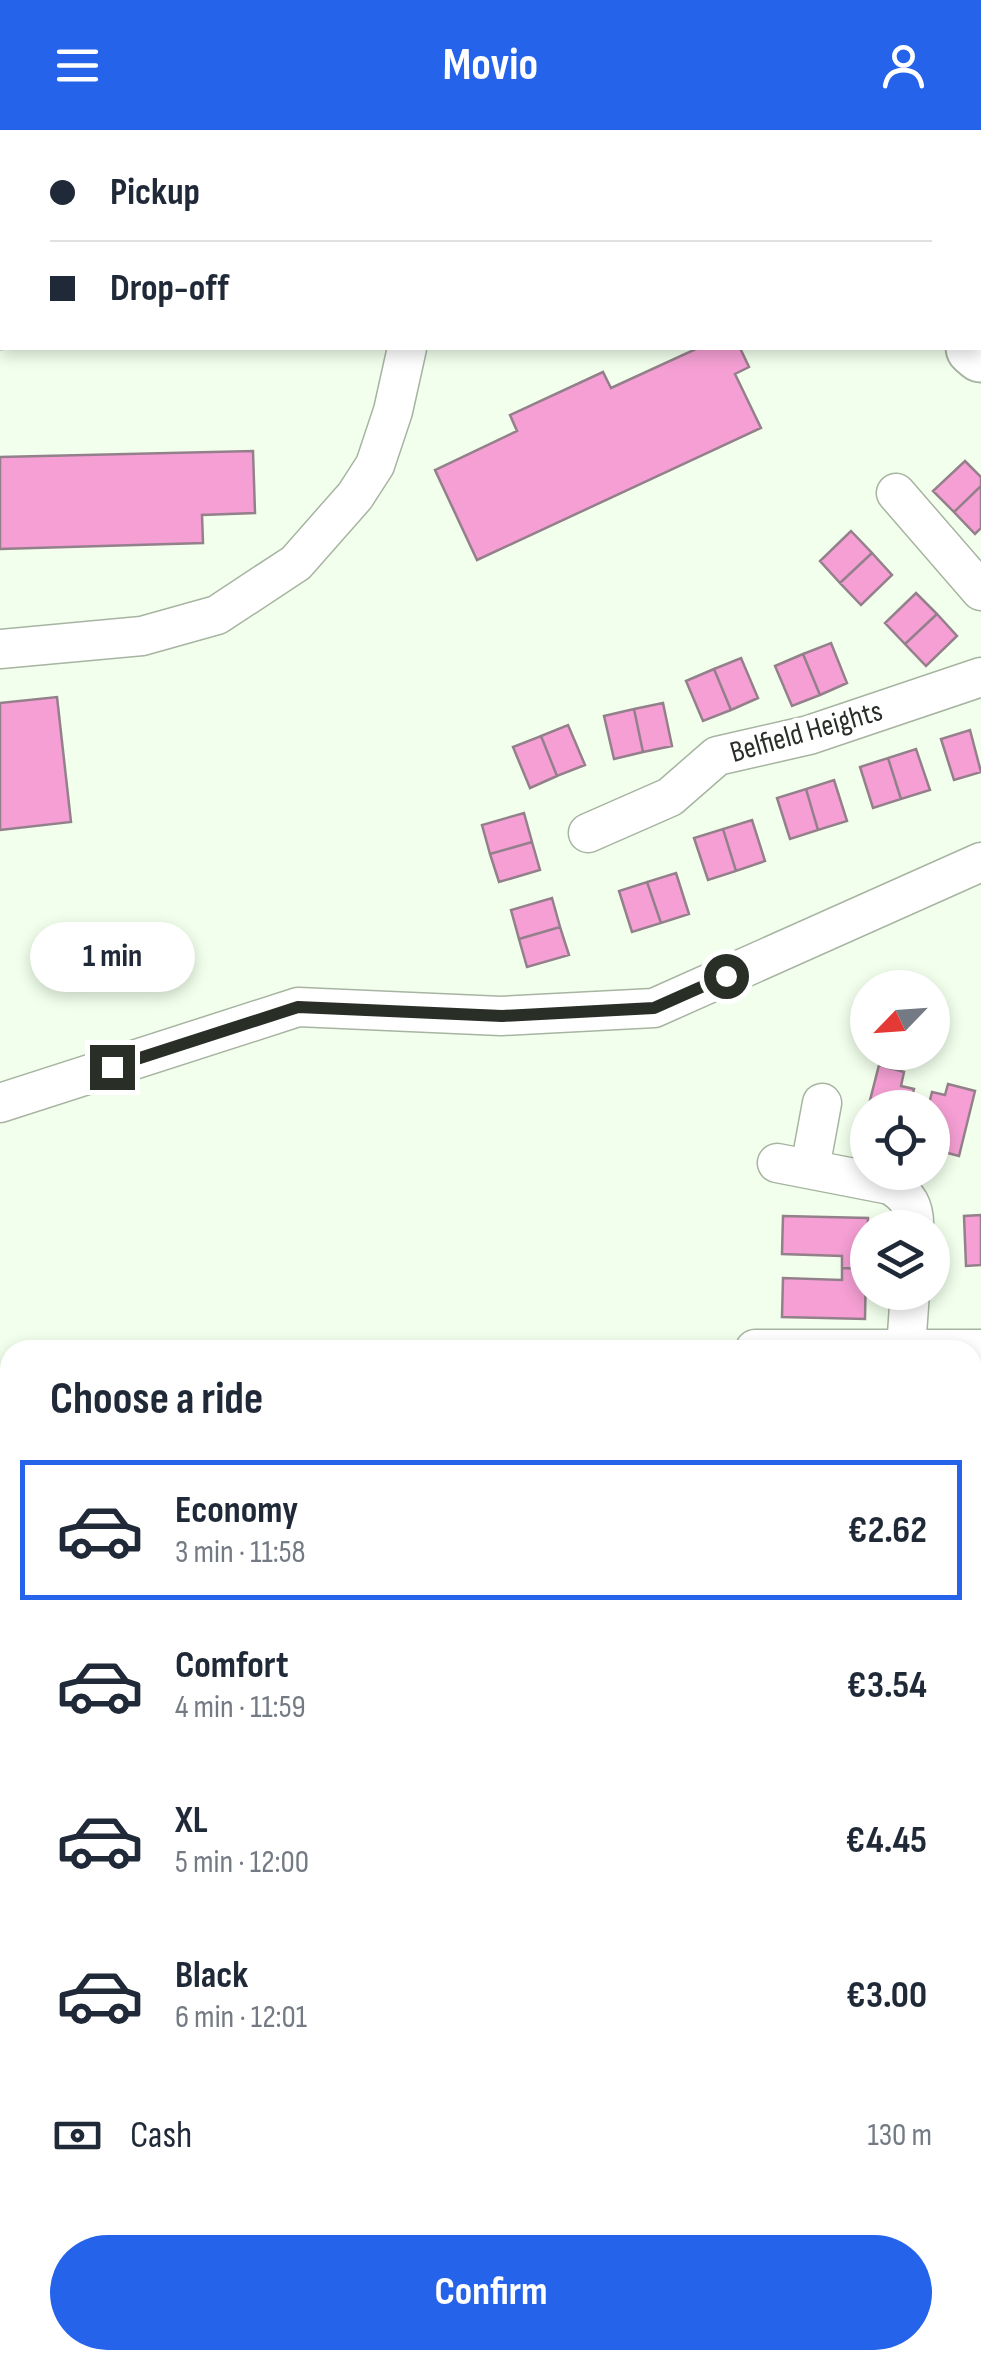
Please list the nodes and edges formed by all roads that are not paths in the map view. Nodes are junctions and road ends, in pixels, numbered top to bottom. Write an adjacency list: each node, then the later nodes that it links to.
1 (407, 350): 4 (street)
2 (896, 493): 3 (street)
3 (981, 591)
4 (0, 649)
5 (981, 677): 6 (street, Belfield Heights)
6 (588, 832)
7 (981, 862): 8 (street)
8 (0, 1103)
9 (822, 1103): 10 (street)
10 (912, 1210)
11 (909, 1310): 12 (street)
12 (907, 1340)

